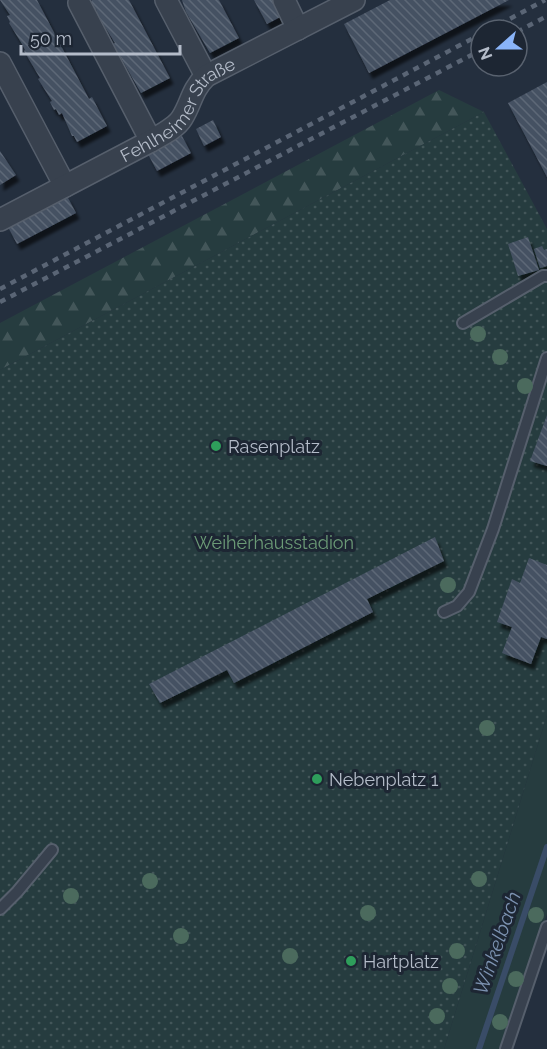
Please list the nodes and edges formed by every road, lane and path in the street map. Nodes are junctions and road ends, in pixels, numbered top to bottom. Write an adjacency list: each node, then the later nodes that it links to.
1 (166, 0): 7 (street)
2 (284, 0): 5 (street)
3 (354, 0): 5 (street, Fehlheimer Straße)
4 (79, 3): 8 (street)
5 (298, 29): 7 (street, Fehlheimer Straße)
6 (0, 63): 9 (street)
7 (206, 76): 8 (street, Fehlheimer Straße)
8 (151, 141): 9 (street, Fehlheimer Straße)
9 (65, 186): 10 (street, Fehlheimer Straße)
10 (0, 220)
11 (547, 276): 12 (lane)
12 (463, 323)
13 (547, 358): 14 (lane)
14 (444, 612)
15 (52, 850): 16 (lane)
16 (0, 909)
17 (547, 927): 18 (lane)
18 (506, 1049)

